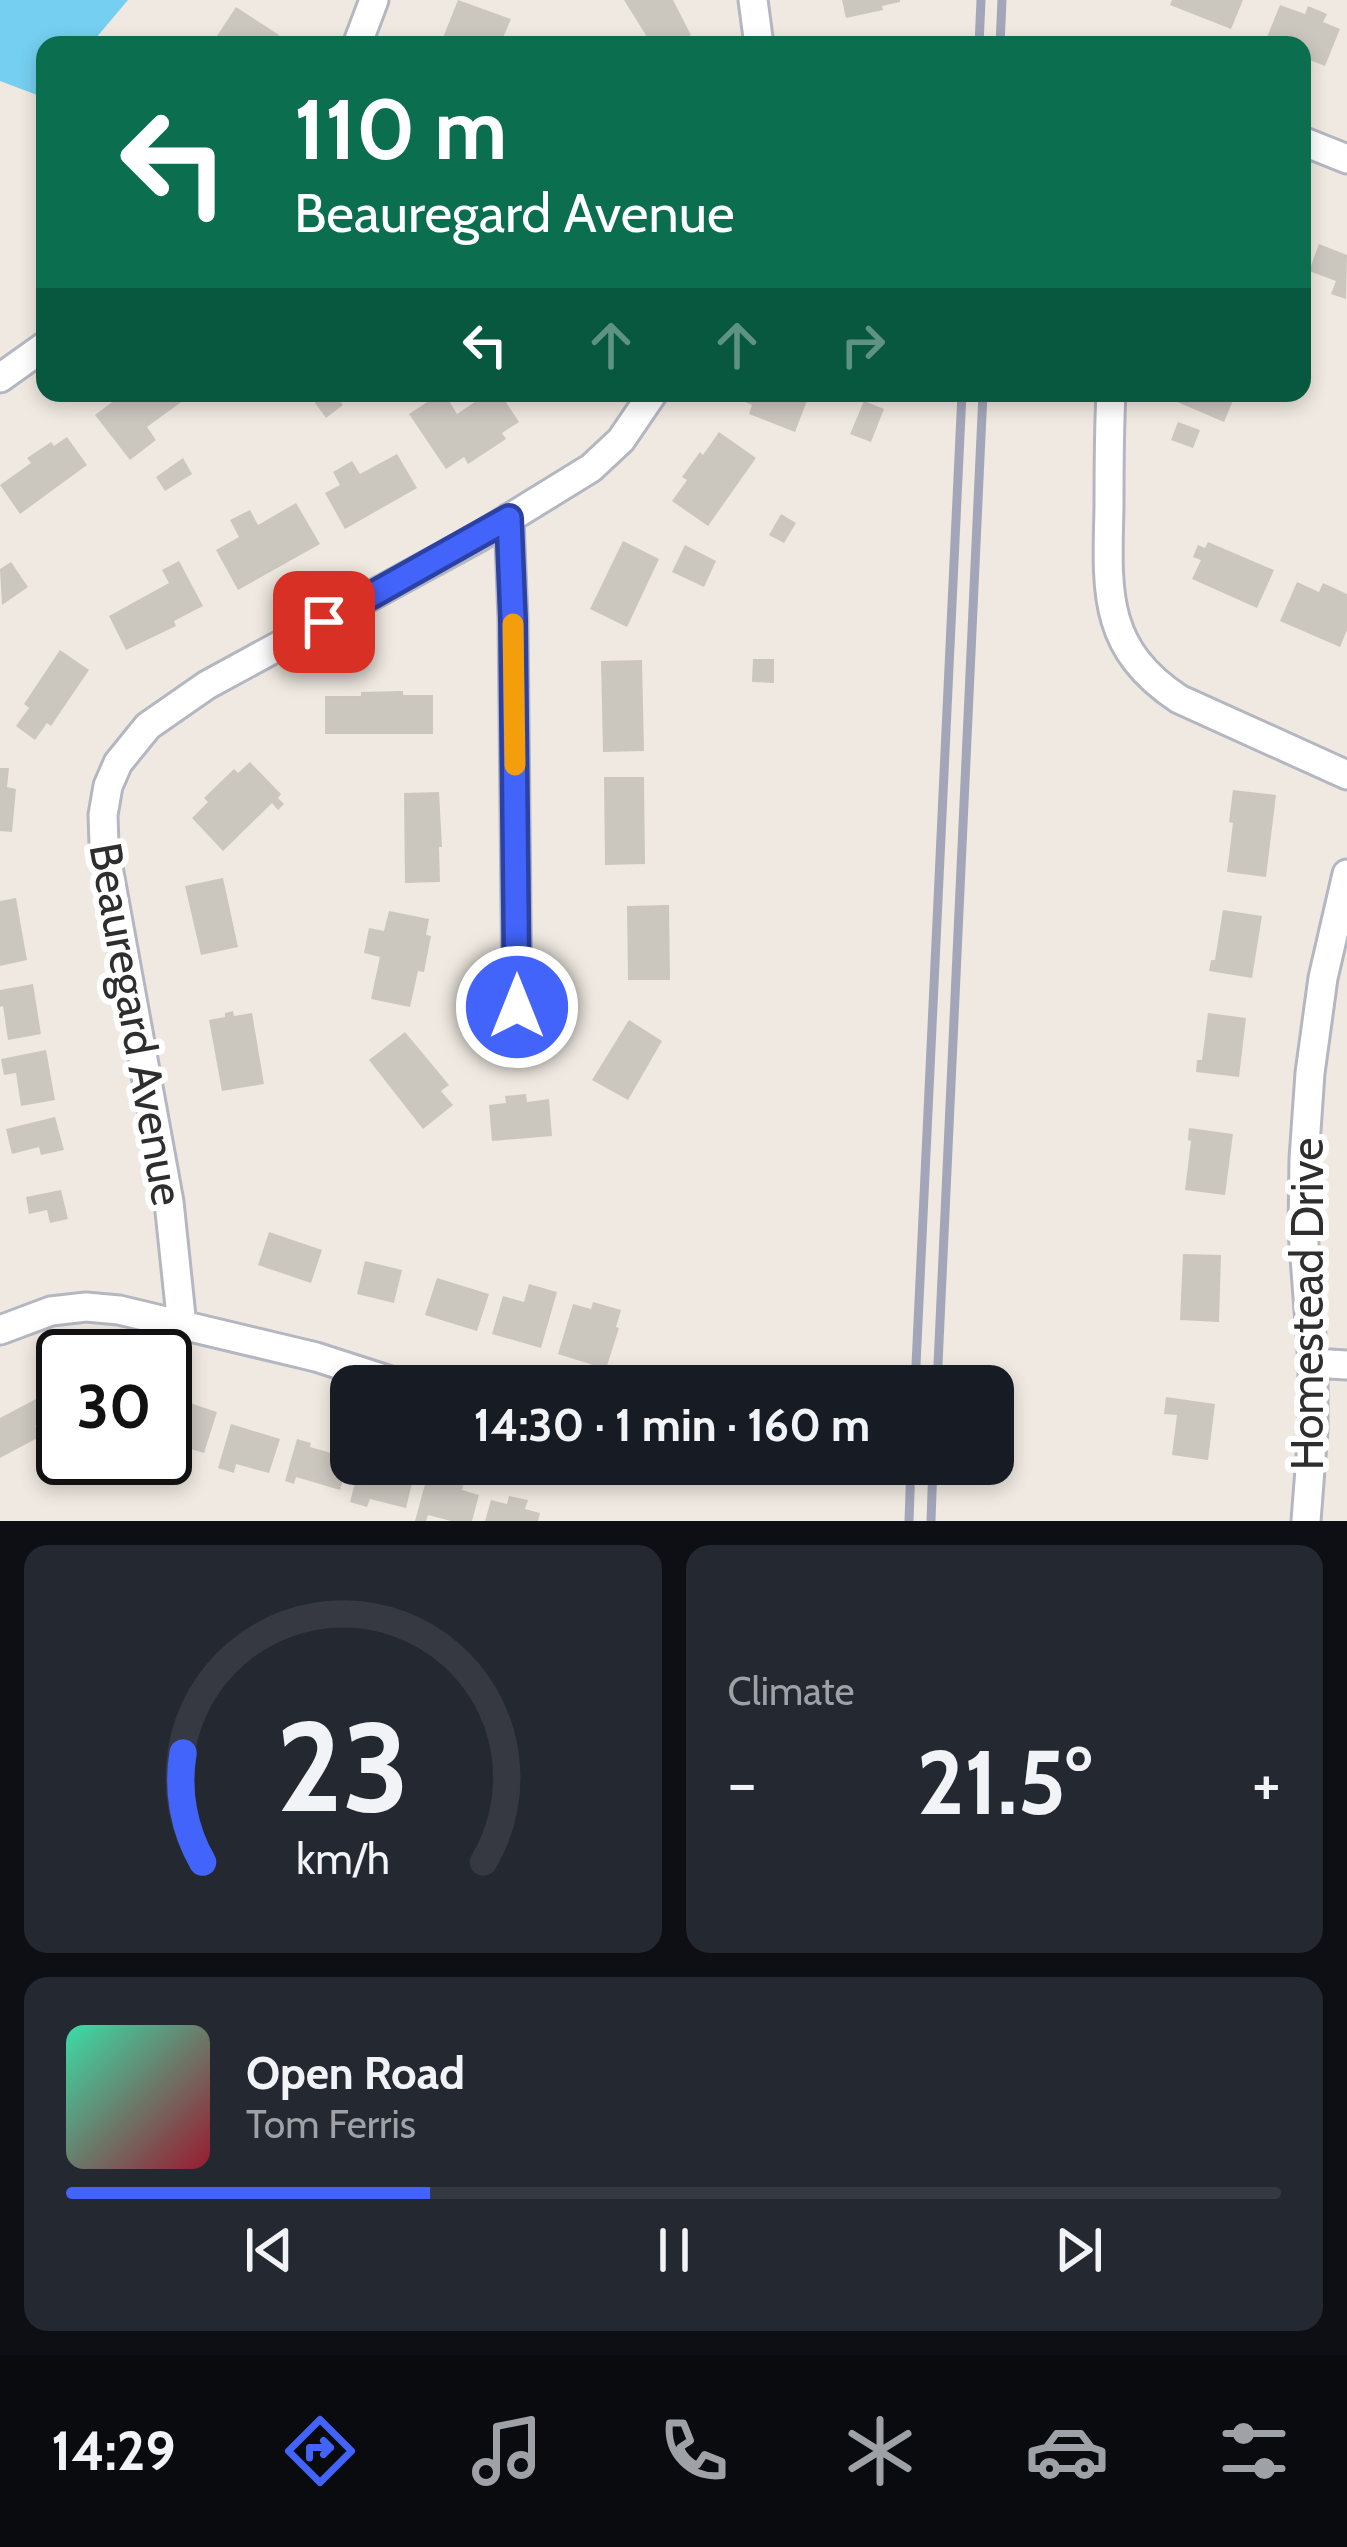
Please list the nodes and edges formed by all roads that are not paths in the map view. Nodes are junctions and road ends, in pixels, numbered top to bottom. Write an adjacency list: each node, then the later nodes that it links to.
1 (374, 0): 3 (street)
2 (753, 0): 4 (street)
3 (360, 36)
4 (758, 36)
5 (1311, 145): 6 (street)
6 (1347, 159)
7 (36, 352): 8 (street)
8 (0, 378)
9 (647, 402): 11 (street, Beauregard Avenue)
10 (1112, 402): 12 (street)
11 (509, 518): 14 (street); 15 (street, Beauregard Avenue)
12 (1347, 775)
13 (1347, 874): 17 (street, Homestead Drive)
14 (517, 1007)
15 (182, 1326): 16 (street); 18 (street)
16 (0, 1330)
17 (1313, 1363): 19 (street); 20 (street, Homestead Drive)
18 (338, 1365)
19 (1347, 1365)
20 (1306, 1521)

